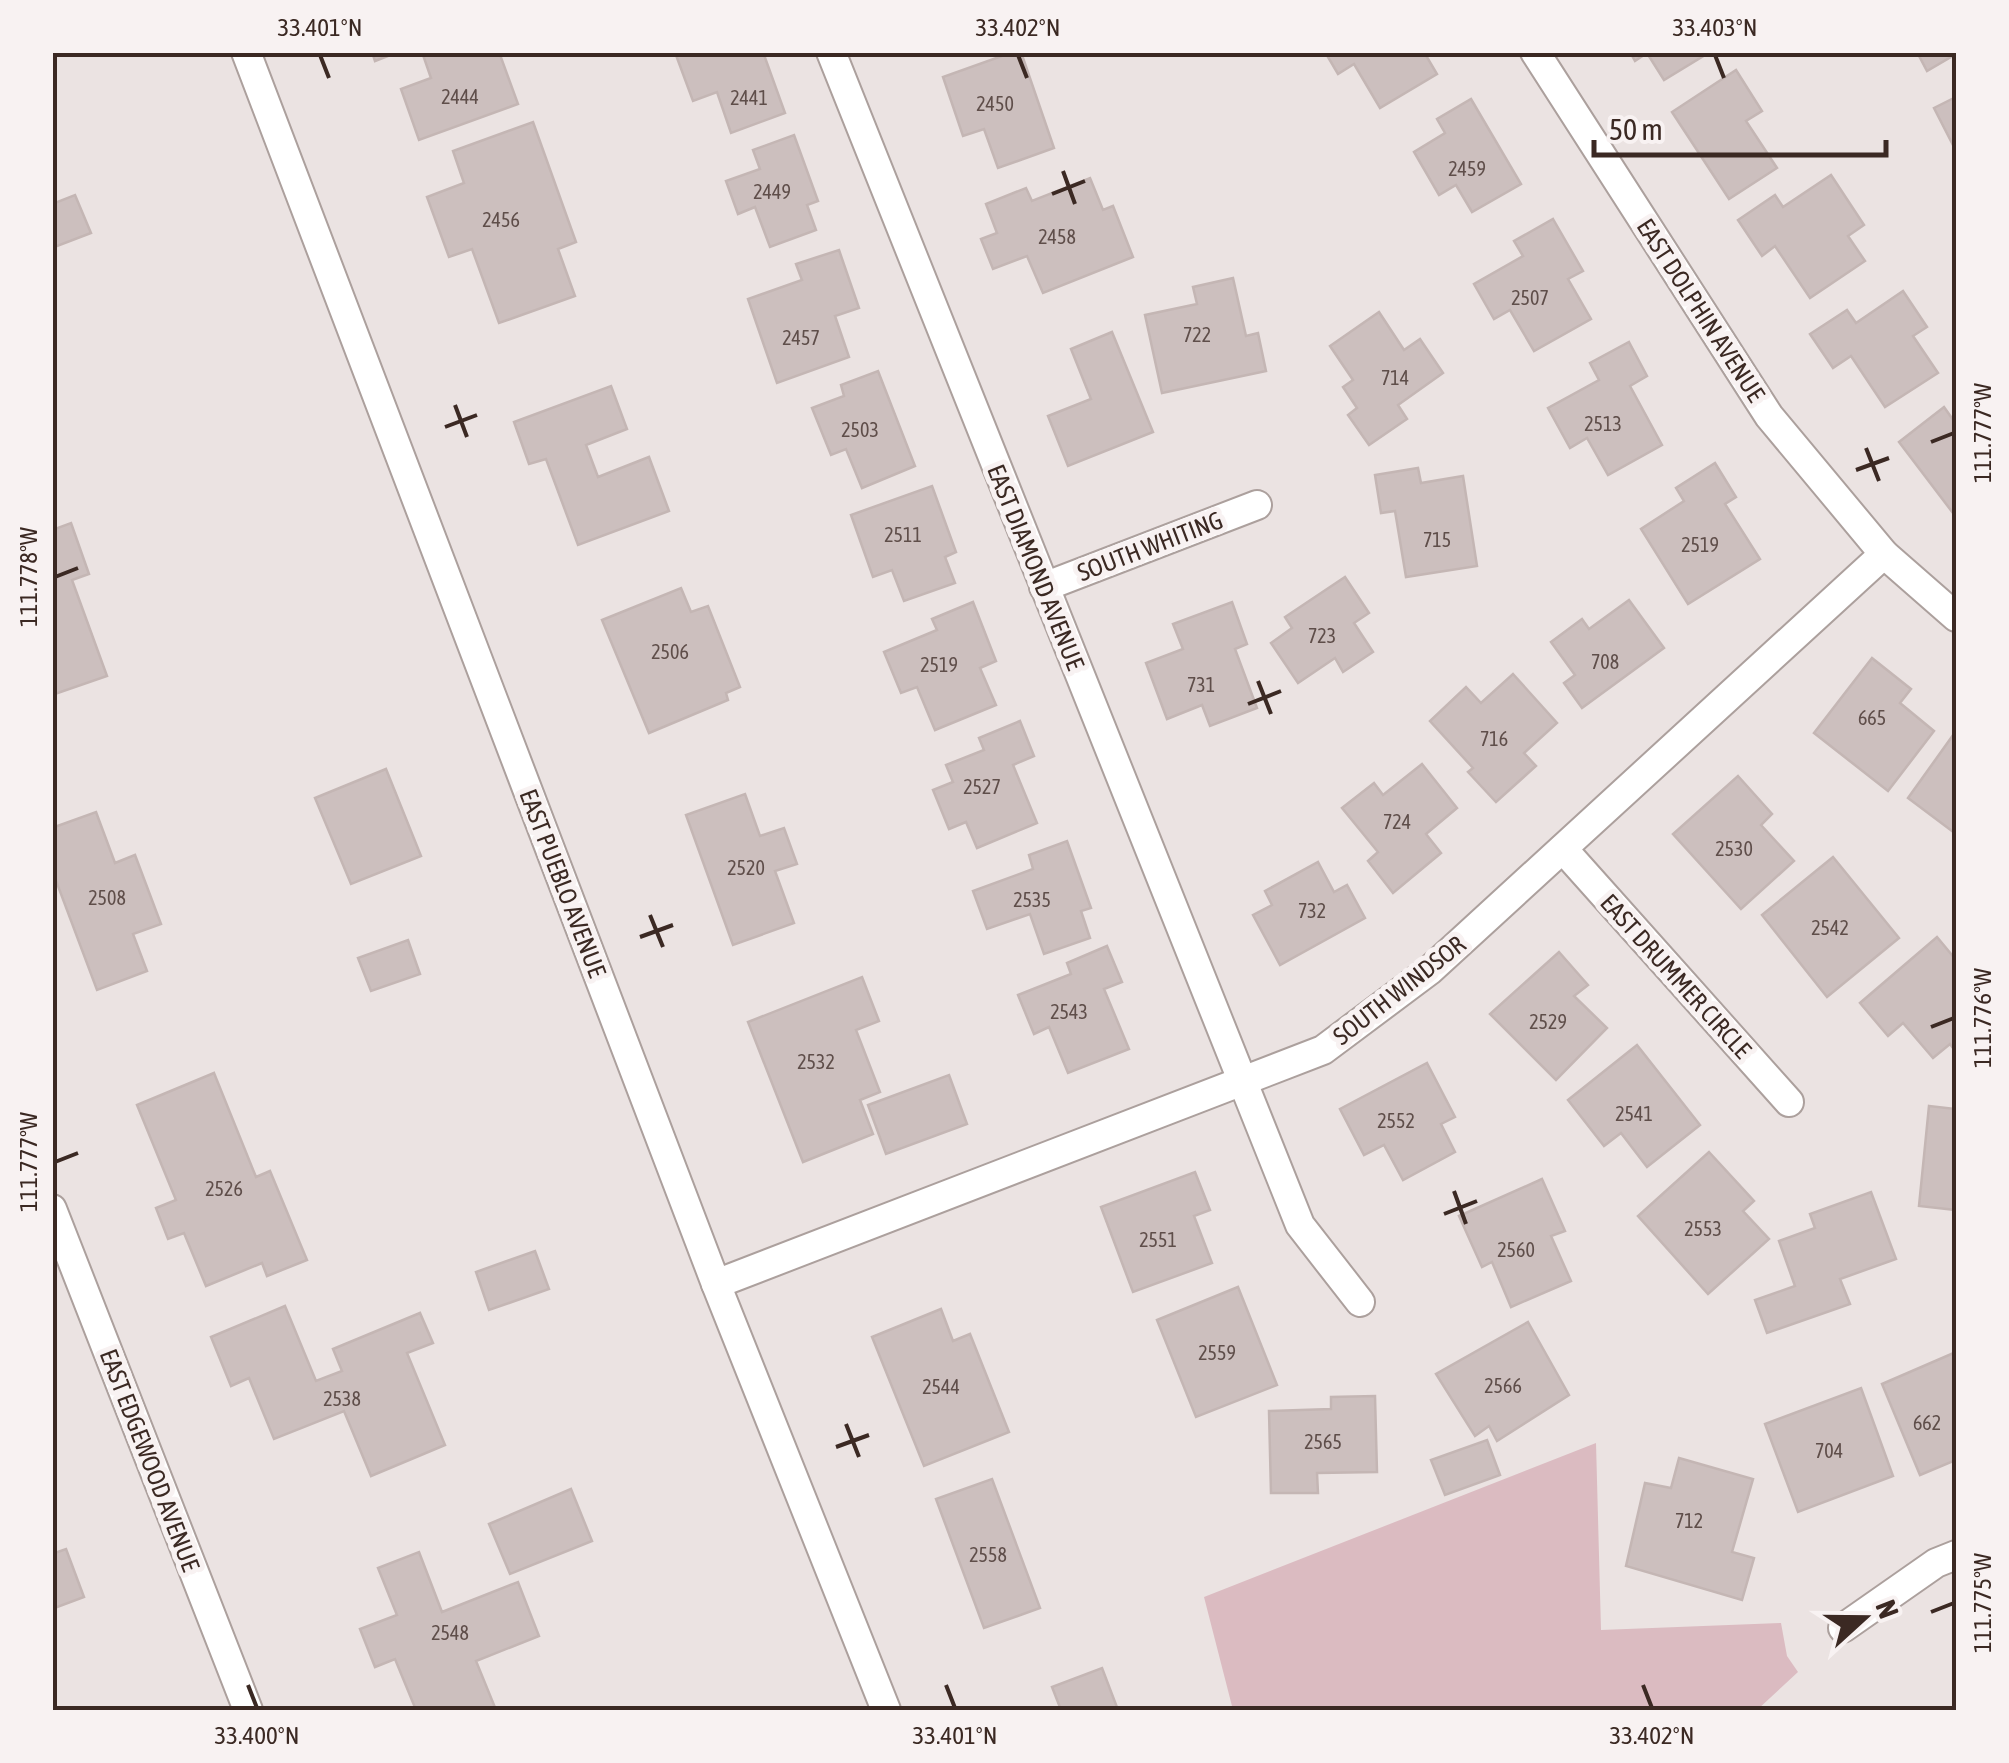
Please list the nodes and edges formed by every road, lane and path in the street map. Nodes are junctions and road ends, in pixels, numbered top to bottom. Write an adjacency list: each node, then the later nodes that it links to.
1 (246, 52): 12 (street, EAST PUEBLO AVENUE)
2 (831, 52): 6 (street, EAST DIAMOND AVENUE)
3 (1536, 52): 5 (street, EAST DOLPHIN AVENUE)
4 (1257, 505): 6 (street, SOUTH WHITING)
5 (1884, 554): 7 (street); 8 (street, SOUTH WINDSOR)
6 (1044, 587): 9 (street, EAST DIAMOND AVENUE)
7 (1956, 617)
8 (1563, 849): 9 (street, SOUTH WINDSOR); 10 (street, EAST DRUMMER CIRCLE)
9 (1242, 1081): 12 (street, SOUTH WINDSOR); 13 (street, EAST DIAMOND AVENUE)
10 (1790, 1102)
11 (52, 1208): 16 (street, EAST EDGEWOOD AVENUE)
12 (716, 1284): 17 (street, EAST PUEBLO AVENUE)
13 (1360, 1302)
14 (1956, 1555): 15 (street)
15 (1842, 1628)
16 (248, 1710)
17 (886, 1710)

